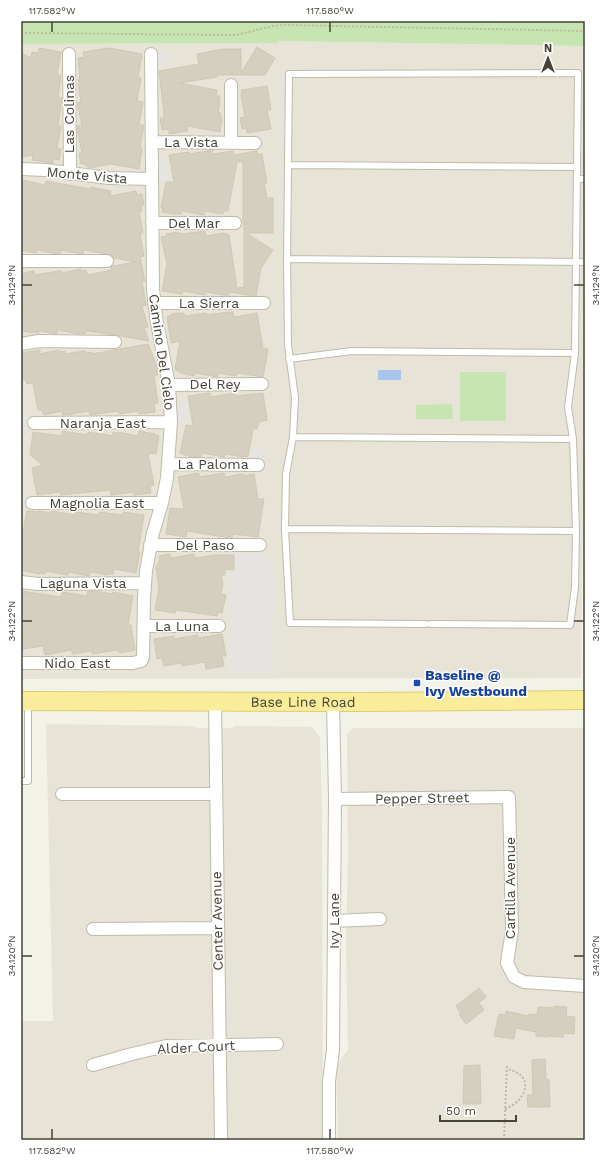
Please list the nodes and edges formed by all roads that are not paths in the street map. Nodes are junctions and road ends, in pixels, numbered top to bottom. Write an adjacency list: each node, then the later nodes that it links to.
1 (69, 54): 12 (street, Las Colinas)
2 (151, 54): 6 (street, Camino Del Cielo)
3 (231, 85): 7 (street, La Vista)
4 (578, 95): 5 (lane); 9 (lane); 10 (lane)
5 (585, 95)
6 (152, 142): 7 (street, La Vista); 13 (street, Camino Del Cielo)
7 (231, 143): 8 (street, La Vista)
8 (255, 143)
9 (288, 165): 10 (lane); 18 (lane)
10 (576, 167): 14 (lane)
11 (21, 169): 12 (street, Monte Vista)
12 (70, 174): 13 (street, Monte Vista)
13 (152, 179): 16 (street, Camino Del Cielo)
14 (577, 179): 15 (lane); 21 (lane)
15 (585, 179)
16 (152, 223): 17 (street, Del Mar); 23 (street, Camino Del Cielo)
17 (235, 223)
18 (287, 259): 21 (lane); 28 (lane)
19 (21, 261): 20 (street)
20 (107, 261)
21 (576, 262): 22 (lane); 27 (lane)
22 (585, 262)
23 (154, 303): 24 (street, La Sierra); 30 (street, Camino Del Cielo)
24 (264, 304)
25 (115, 342): 26 (street)
26 (21, 344)
27 (575, 353): 28 (lane); 34 (lane)
28 (289, 359): 33 (lane)
29 (262, 384): 30 (street, Del Rey)
30 (169, 385): 31 (street, Camino Del Cielo)
31 (171, 422): 32 (street, Naranja East); 35 (street, Camino Del Cielo)
32 (34, 423)
33 (293, 437): 34 (lane); 39 (lane)
34 (573, 439): 40 (lane)
35 (168, 464): 36 (street, La Paloma); 38 (street, Camino Del Cielo)
36 (258, 464)
37 (32, 503): 38 (street, Magnolia East)
38 (162, 503): 41 (street, Camino Del Cielo)
39 (285, 529): 40 (lane); 40 (lane)
40 (576, 531)
41 (150, 545): 42 (street, Del Paso); 44 (street, Camino Del Cielo)
42 (260, 545)
43 (21, 582): 44 (street, Laguna Vista)
44 (145, 583): 45 (street, Camino Del Cielo)
45 (144, 626): 46 (street, La Luna); 48 (street, Camino Del Cielo)
46 (219, 626)
47 (21, 663): 48 (street, Nido East)
48 (133, 663)
49 (585, 700): 52 (main road, Base Line Road)
50 (24, 701): 51 (main road, Base Line Road); 54 (lane)
51 (215, 702): 52 (main road, Base Line Road); 57 (street, Center Avenue)
52 (333, 702): 59 (street, Ivy Lane)
53 (21, 746): 54 (lane)
54 (28, 746): 55 (lane)
55 (21, 781)
56 (62, 794): 57 (street)
57 (216, 794): 62 (street, Center Avenue)
58 (509, 797): 59 (street, Pepper Street); 64 (street, Cartilla Avenue)
59 (335, 799): 61 (street, Ivy Lane)
60 (380, 920): 61 (street)
61 (334, 921): 69 (street, Ivy Lane)
62 (217, 928): 63 (street); 66 (street, Center Avenue)
63 (93, 929)
64 (585, 986)
65 (277, 1044): 66 (street, Alder Court)
66 (219, 1045): 67 (street, Alder Court); 68 (street, Center Avenue)
67 (93, 1065)
68 (220, 1140)
69 (329, 1140)

